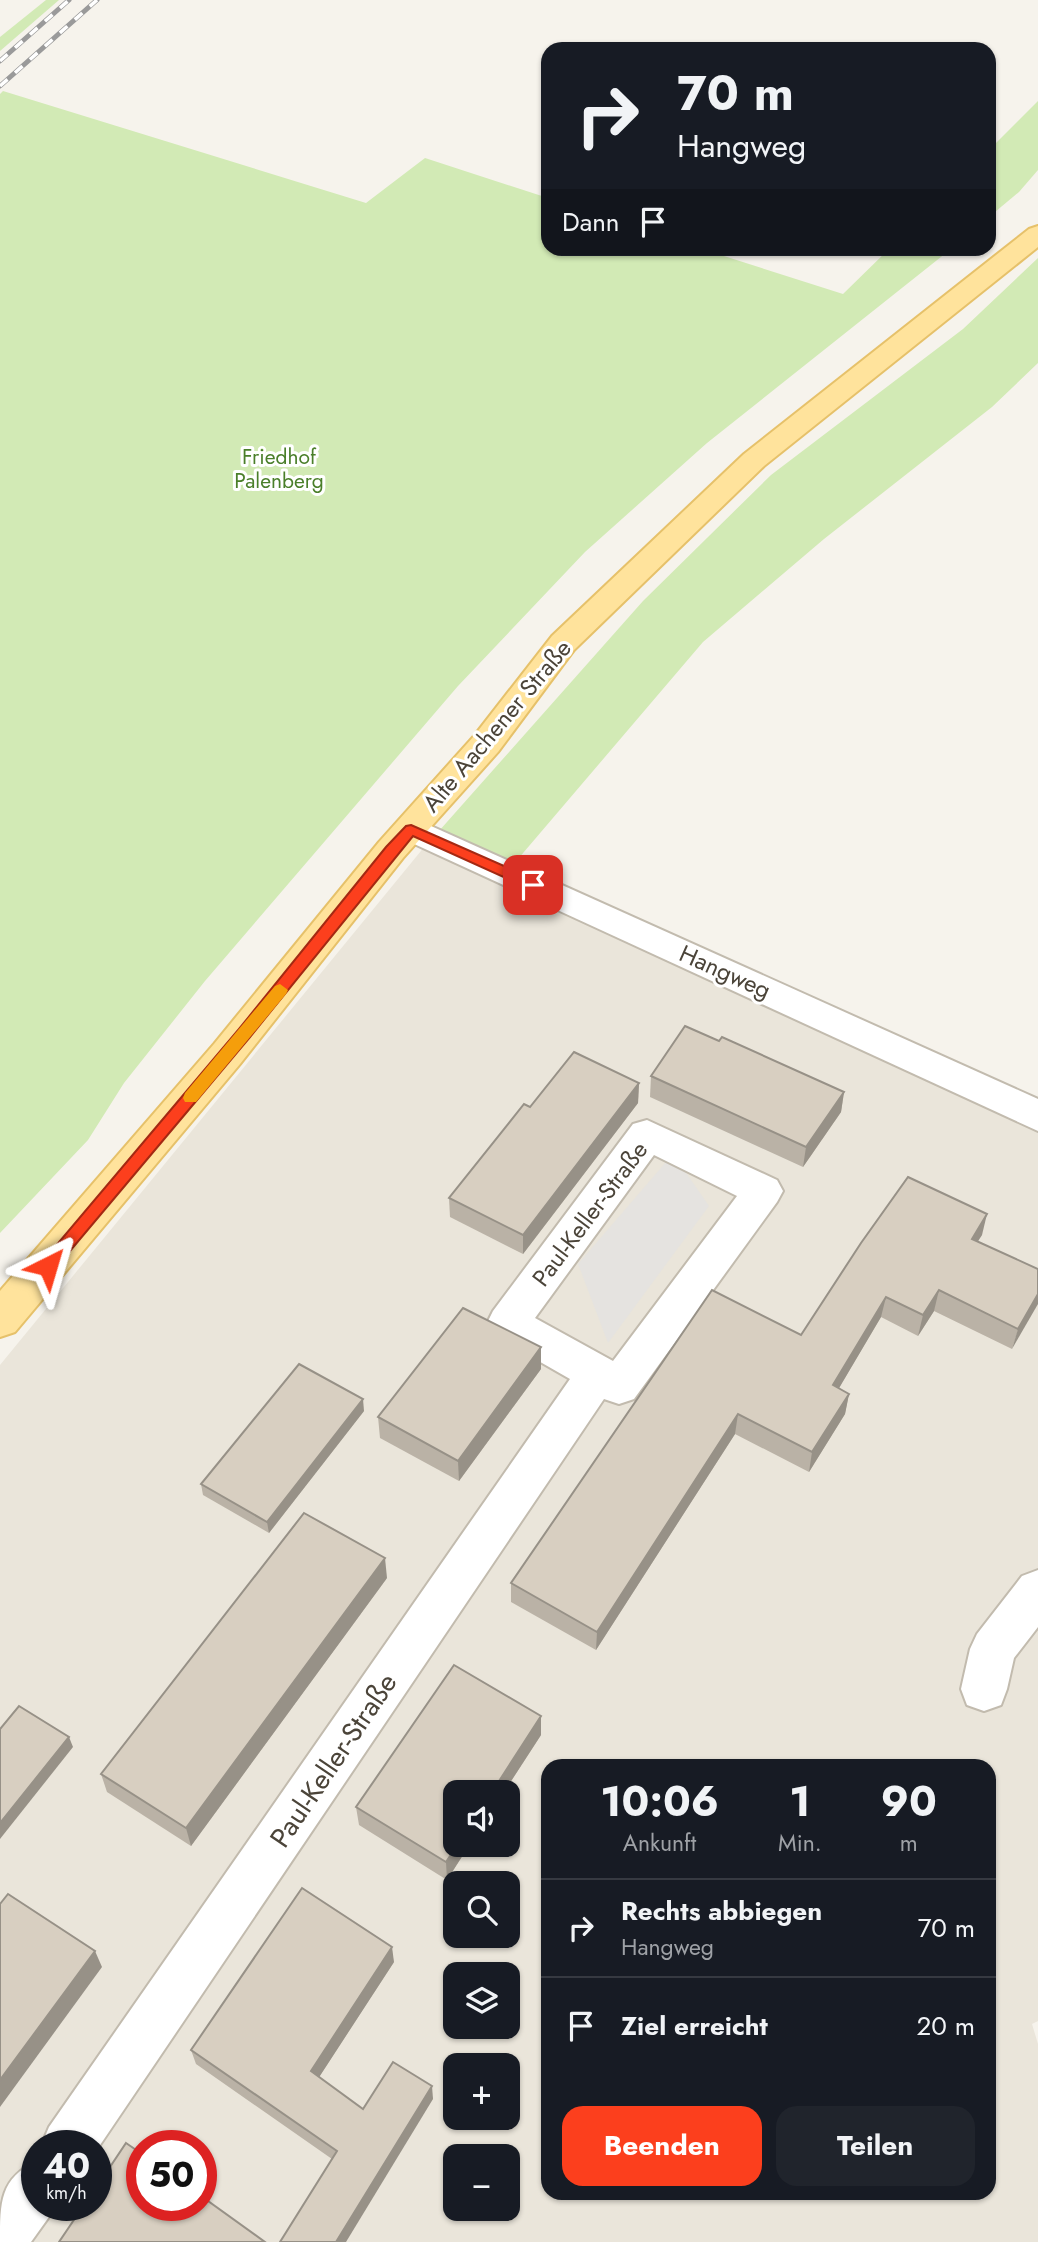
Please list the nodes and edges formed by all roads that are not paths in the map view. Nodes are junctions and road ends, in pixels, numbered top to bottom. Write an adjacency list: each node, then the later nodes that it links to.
1 (1038, 234): 2 (main road, Alte Aachener Straße)
2 (411, 829): 3 (street, Hangweg); 4 (main road, Alte Aachener Straße)
3 (1038, 1116)
4 (0, 1320)
5 (597, 1374): 5 (street, Paul-Keller-Straße); 8 (street, Paul-Keller-Straße)
6 (1038, 1591): 7 (street)
7 (984, 1689)
8 (79, 2130)
9 (21, 2210): 10 (street)
10 (0, 2238)

